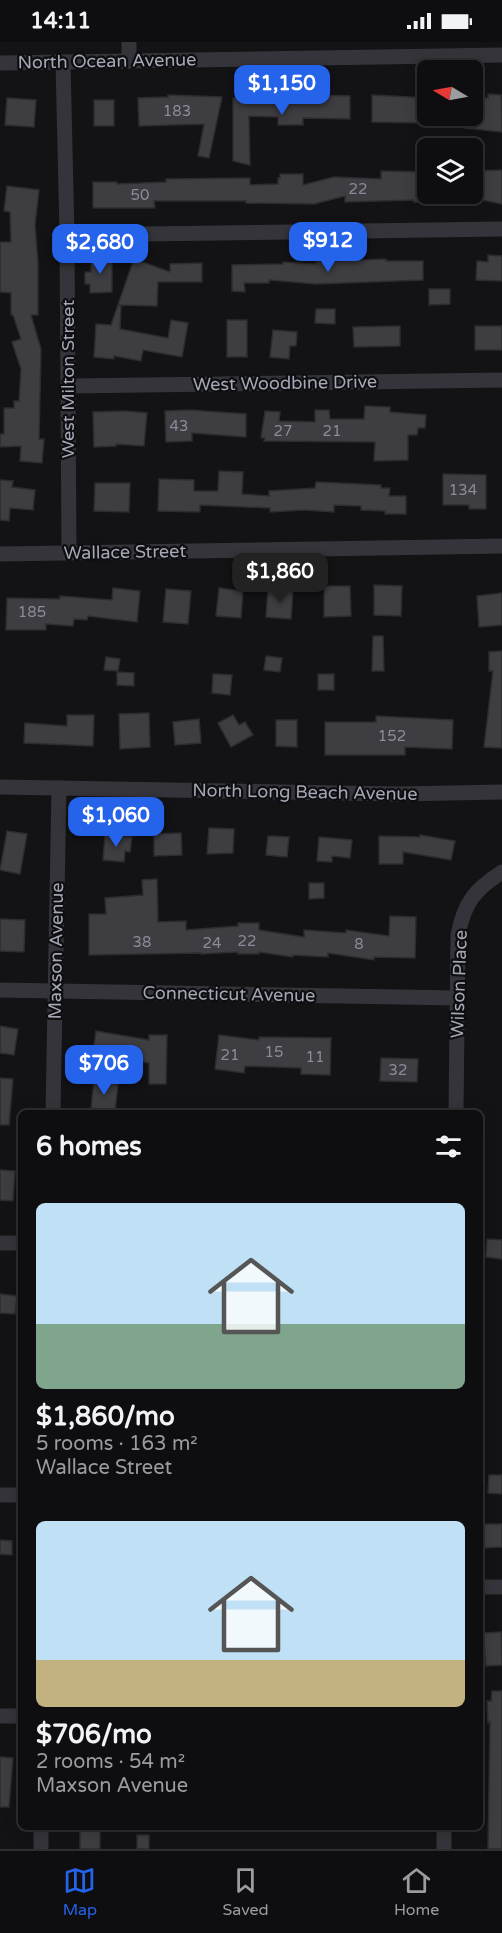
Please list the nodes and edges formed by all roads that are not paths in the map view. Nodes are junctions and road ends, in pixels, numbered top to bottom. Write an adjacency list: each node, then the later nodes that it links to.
1 (129, 42): 5 (street)
2 (328, 42): 4 (street)
3 (502, 55): 4 (street, North Ocean Avenue)
4 (328, 58): 5 (street, North Ocean Avenue)
5 (129, 61): 6 (street, North Ocean Avenue)
6 (63, 62): 7 (street, North Ocean Avenue); 9 (street, West Milton Street)
7 (0, 63)
8 (502, 229): 9 (street)
9 (67, 235): 11 (street, West Milton Street)
10 (502, 380): 11 (street, West Woodbine Drive)
11 (69, 386): 13 (street, West Milton Street)
12 (502, 546): 13 (street, Wallace Street)
13 (69, 553): 14 (street, Wallace Street)
14 (0, 554)
15 (0, 787): 16 (street, North Long Beach Avenue)
16 (59, 788): 17 (street, North Long Beach Avenue); 20 (street, Maxson Avenue)
17 (502, 792)
18 (502, 872): 21 (street, Wilson Place)
19 (0, 990): 20 (street, Connecticut Avenue)
20 (55, 991): 21 (street, Connecticut Avenue); 22 (street, Maxson Avenue)
21 (458, 998): 23 (street, Wilson Place)
22 (53, 1110)
23 (456, 1110)
24 (0, 1243): 25 (street)
25 (18, 1243)
26 (0, 1495): 27 (street)
27 (18, 1495)
28 (483, 1587): 29 (street)
29 (502, 1587)
30 (0, 1716): 31 (street)
31 (18, 1716)
32 (41, 1830): 34 (street)
33 (444, 1830): 35 (street)
34 (40, 1849)
35 (444, 1849)

